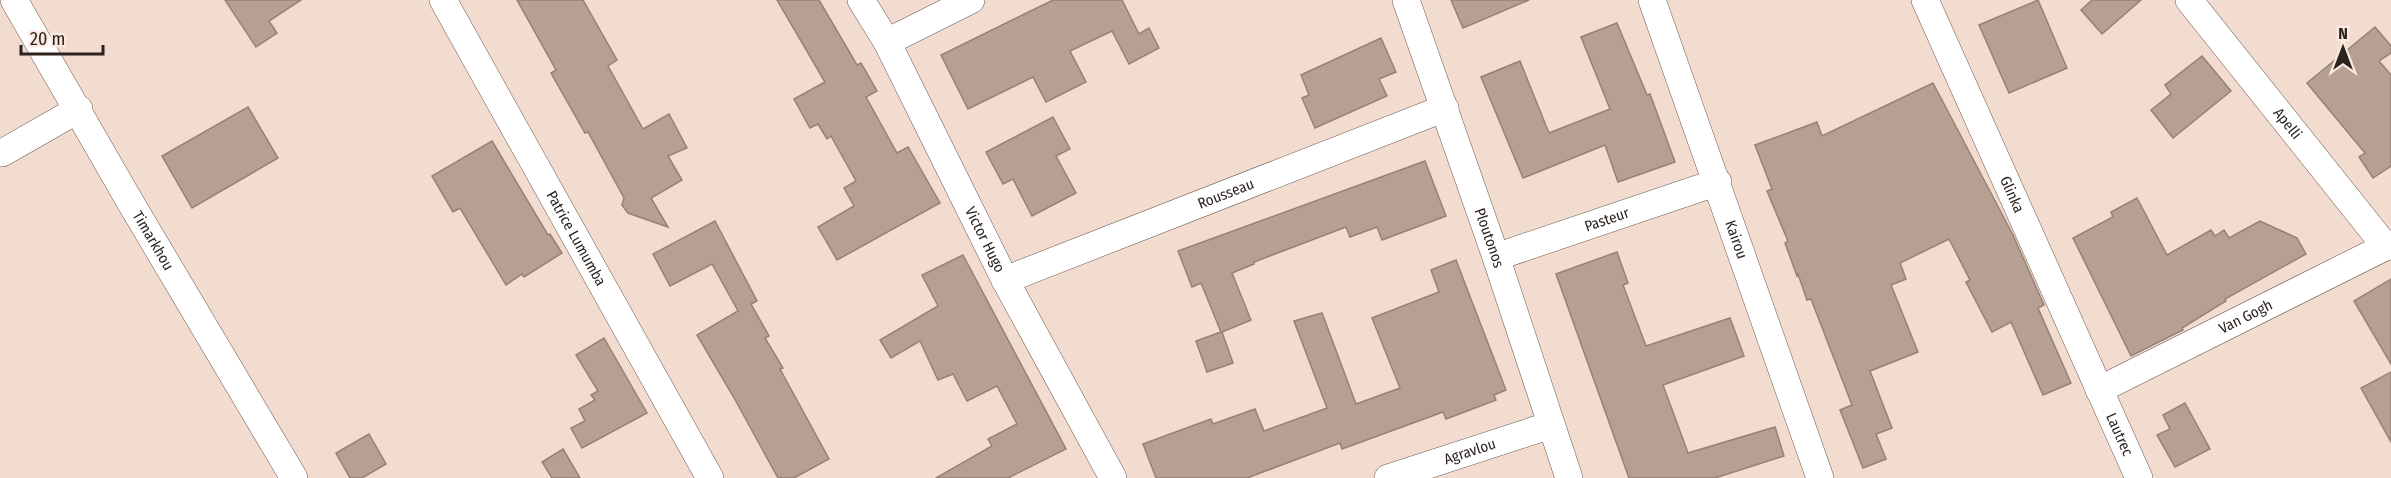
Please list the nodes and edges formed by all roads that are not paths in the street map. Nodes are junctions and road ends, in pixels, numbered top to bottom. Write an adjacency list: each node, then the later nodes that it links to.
1 (14, 0): 11 (street, Timarkhou)
2 (443, 0): 20 (street, Patrice Lumumba)
3 (861, 0): 9 (street, Victor Hugo)
4 (971, 0): 9 (street)
5 (1406, 0): 10 (street, Ploutonos)
6 (1652, 0): 13 (street, Kairou)
7 (1925, 0): 17 (street, Glinka)
8 (2189, 0): 14 (street, Apelli)
9 (887, 42): 16 (street, Victor Hugo)
10 (1445, 108): 15 (street, Ploutonos); 16 (street, Rousseau)
11 (79, 109): 12 (street); 19 (street, Timarkhou)
12 (2, 153)
13 (1718, 182): 15 (street, Pasteur); 24 (street, Kairou)
14 (2389, 246): 17 (street, Van Gogh)
15 (1496, 257): 18 (street, Ploutonos)
16 (1005, 280): 21 (street, Victor Hugo)
17 (2098, 390): 25 (street, Lautrec)
18 (1551, 425): 22 (street, Agravlou); 23 (street, Ploutonos)
19 (294, 478)
20 (710, 478)
21 (1113, 478)
22 (1388, 478)
23 (1569, 478)
24 (1820, 478)
25 (2139, 478)

